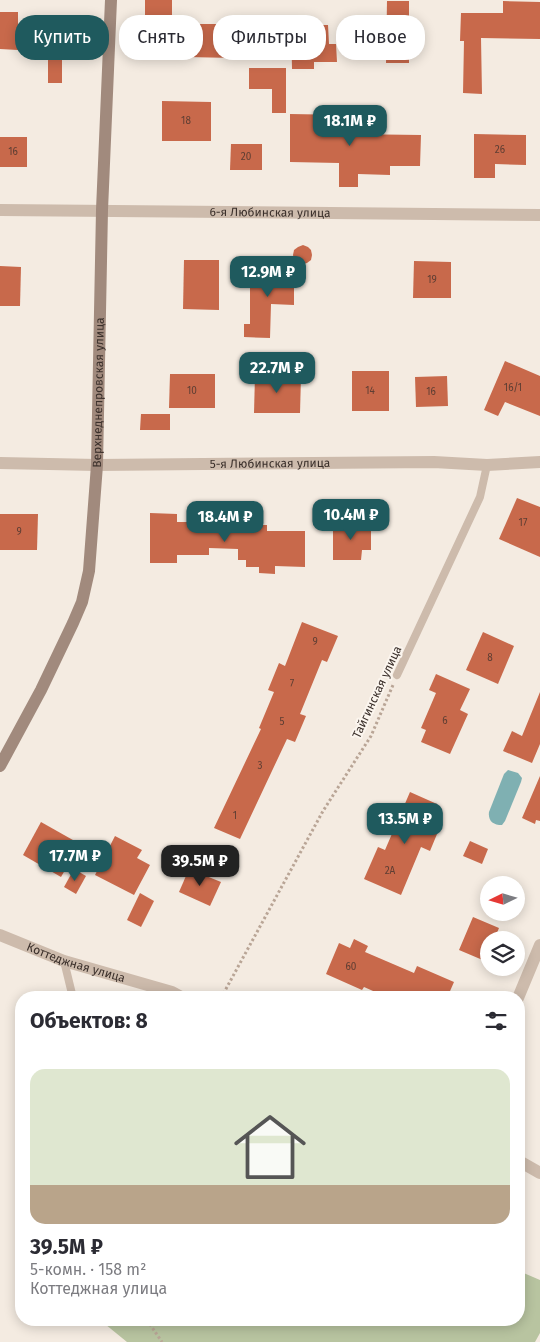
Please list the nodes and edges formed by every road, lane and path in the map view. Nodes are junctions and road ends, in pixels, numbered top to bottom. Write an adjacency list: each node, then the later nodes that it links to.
1 (111, 0): 3 (street, Верхнеднепровская улица)
2 (0, 210): 3 (street, 6-я Любинская улица)
3 (102, 210): 4 (street, 6-я Любинская улица); 7 (street, Верхнеднепровская улица)
4 (540, 215)
5 (540, 462): 8 (street, 5-я Любинская улица)
6 (0, 463): 7 (street, 5-я Любинская улица)
7 (97, 465): 8 (street, 5-я Любинская улица); 10 (street, Верхнеднепровская улица)
8 (487, 465): 9 (lane, Тайгинская улица)
9 (397, 674): 16 (path, Тайгинская улица)
10 (0, 766)
11 (0, 935): 13 (street, Коттеджная улица)
12 (540, 945): 17 (street)
13 (64, 962): 14 (lane); 15 (street, Коттеджная улица)
14 (71, 991)
15 (168, 991)
16 (225, 991)
17 (521, 991)
18 (525, 1164): 19 (street)
19 (540, 1173)
20 (151, 1326): 21 (path)
21 (162, 1342)

